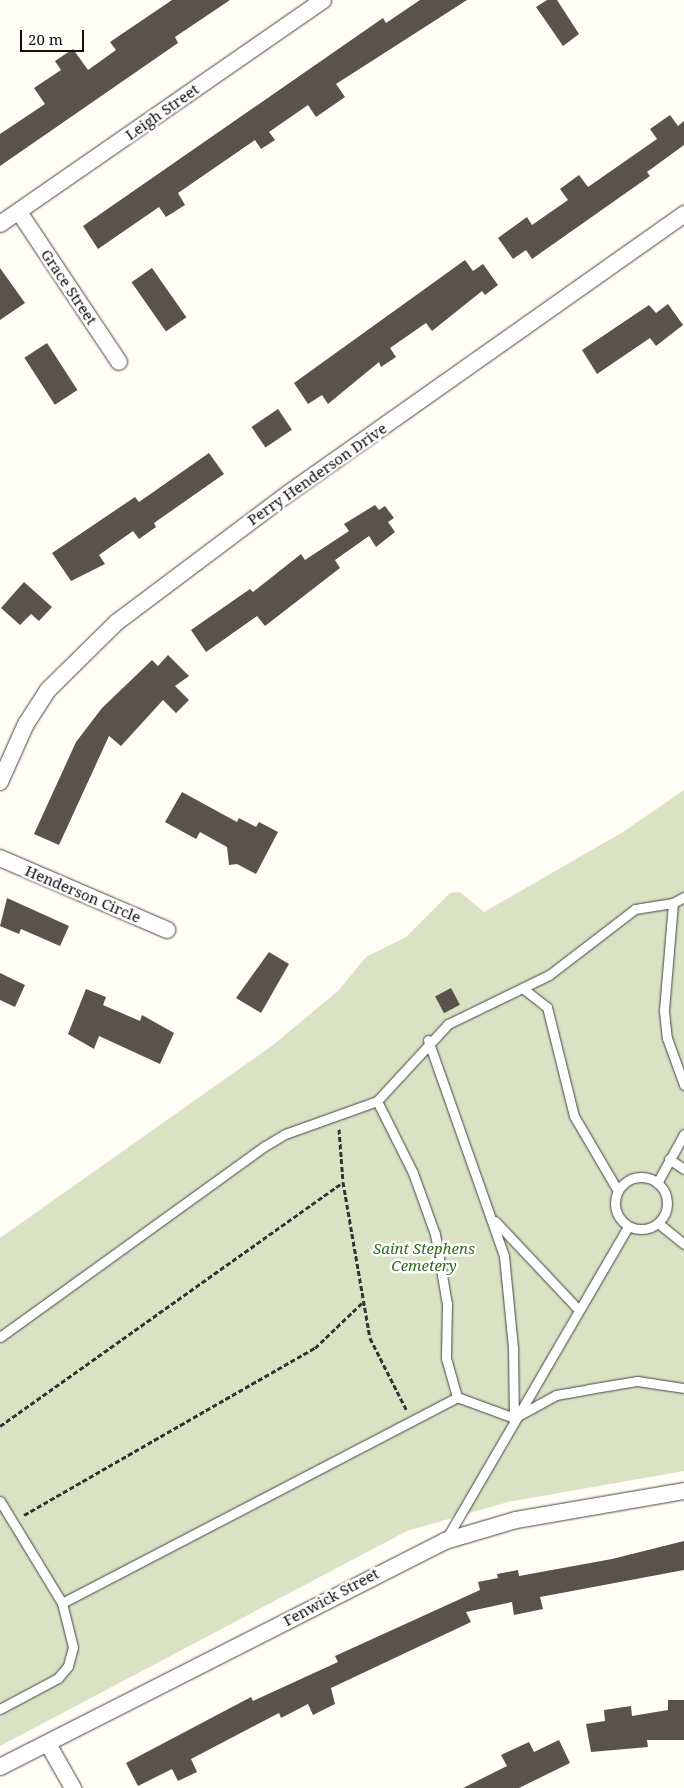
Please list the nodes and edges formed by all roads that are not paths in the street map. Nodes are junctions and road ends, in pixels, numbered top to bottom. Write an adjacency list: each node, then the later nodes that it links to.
1 (323, 0): 2 (street, Leigh Street)
2 (19, 212): 4 (street, Leigh Street); 5 (street, Grace Street)
3 (684, 214): 6 (street, Perry Henderson Drive)
4 (0, 224)
5 (119, 362)
6 (0, 782)
7 (0, 858): 10 (street, Henderson Circle)
8 (684, 897): 9 (lane)
9 (673, 903): 11 (lane); 13 (lane)
10 (167, 930)
11 (525, 990): 12 (lane); 19 (lane)
12 (428, 1040): 14 (lane); 20 (lane)
13 (684, 1085)
14 (377, 1101): 25 (lane); 27 (lane)
15 (684, 1134): 16 (lane)
16 (669, 1159): 17 (lane); 18 (lane)
17 (684, 1169)
18 (657, 1183): 19 (lane); 21 (lane)
19 (618, 1191): 22 (lane)
20 (494, 1219): 24 (lane); 28 (lane)
21 (658, 1223): 22 (lane); 23 (lane)
22 (628, 1226): 24 (lane)
23 (684, 1244)
24 (579, 1310): 28 (lane)
25 (0, 1337)
26 (684, 1388): 28 (lane)
27 (456, 1397): 28 (lane); 32 (lane)
28 (514, 1418): 31 (lane)
29 (684, 1491): 31 (street, Fenwick Street)
30 (0, 1501): 32 (lane)
31 (444, 1540): 34 (street, Fenwick Street)
32 (62, 1603): 33 (lane)
33 (0, 1709)
34 (48, 1744): 35 (street, Fenwick Street); 36 (street)
35 (0, 1767)
36 (73, 1788)

